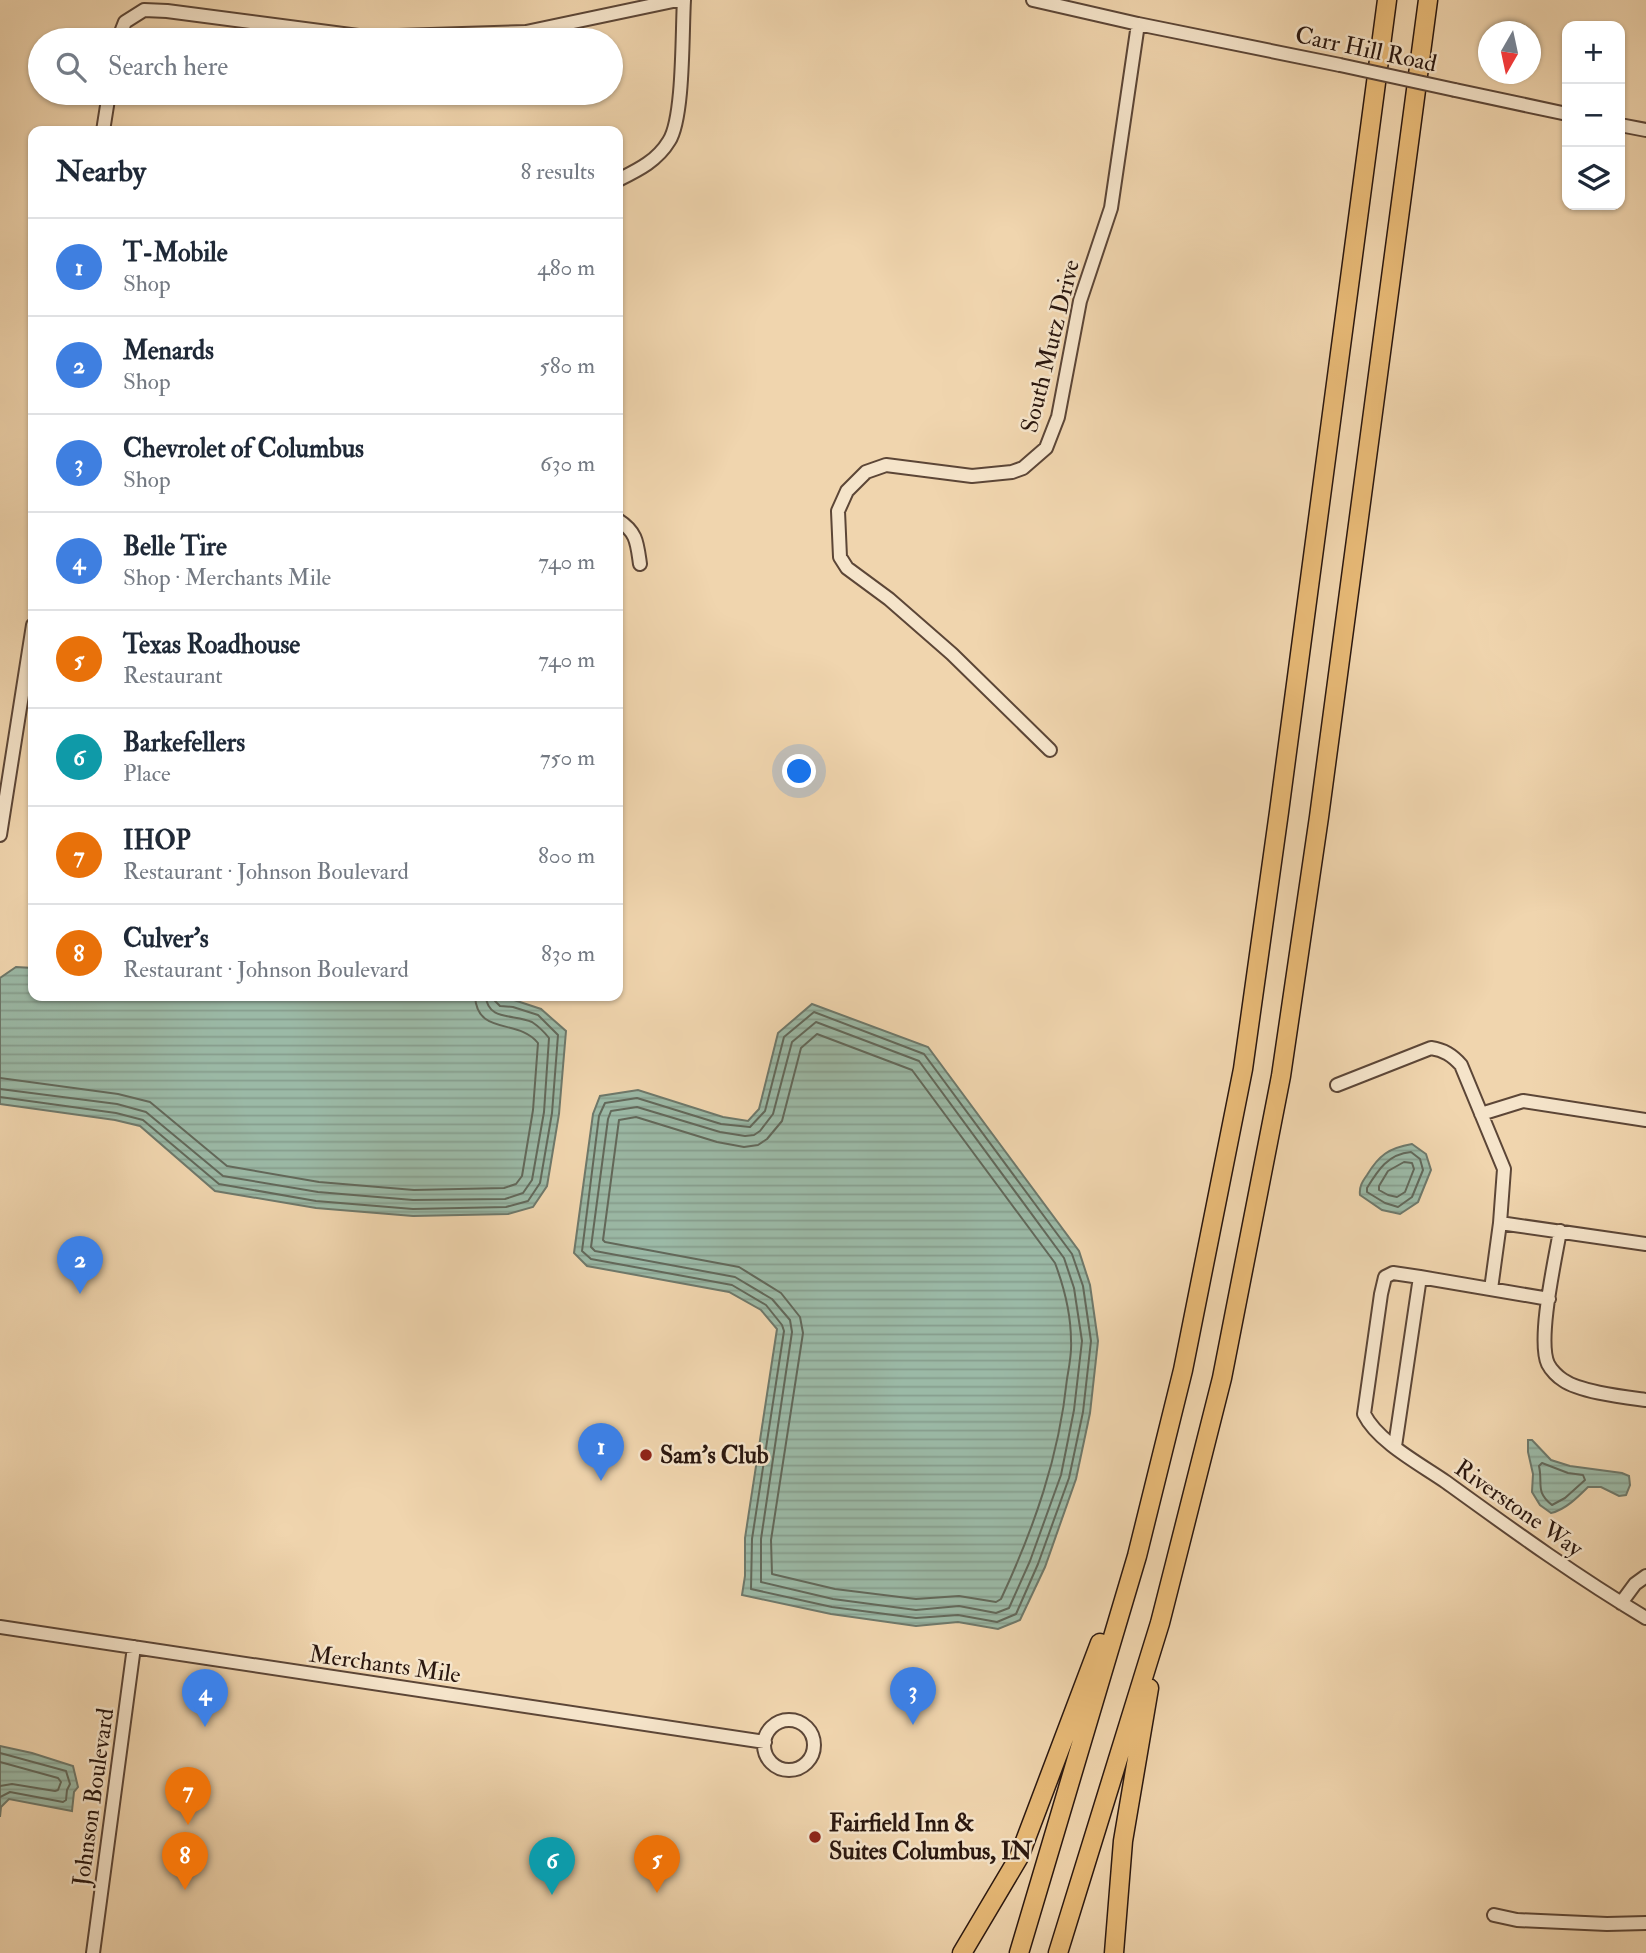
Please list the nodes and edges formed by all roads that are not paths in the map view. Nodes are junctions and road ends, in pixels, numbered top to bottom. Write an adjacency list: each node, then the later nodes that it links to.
1 (678, 0): 9 (street)
2 (684, 0): 15 (street)
3 (1033, 0): 6 (street, Carr Hill Road)
4 (1387, 0): 32 (highway)
5 (1428, 0): 36 (highway)
6 (1138, 24): 11 (street, Carr Hill Road, bridge); 19 (street, South Mutz Drive)
7 (123, 28): 8 (street)
8 (296, 28)
9 (545, 28)
10 (107, 105): 12 (street)
11 (1562, 113)
12 (104, 126)
13 (1625, 126): 14 (street)
14 (1646, 130)
15 (623, 178)
16 (623, 524): 17 (street)
17 (640, 564)
18 (28, 657): 20 (street)
19 (1050, 750)
20 (0, 835)
21 (1337, 1085): 22 (street)
22 (1481, 1114): 23 (street); 24 (street)
23 (1646, 1120)
24 (1500, 1223): 25 (street); 28 (street)
25 (1560, 1231): 26 (street); 29 (street)
26 (1646, 1244)
27 (1420, 1277): 28 (street); 31 (street); 31 (street, Riverstone Way)
28 (1491, 1289): 29 (street)
29 (1549, 1299): 30 (street)
30 (1646, 1400)
31 (1395, 1446): 34 (street, Riverstone Way)
32 (1137, 1556): 43 (highway); 44 (highway)
33 (1646, 1576): 34 (street)
34 (1621, 1603): 35 (street, Riverstone Way)
35 (1646, 1618)
36 (1160, 1623): 45 (highway); 46 (highway)
37 (0, 1627): 38 (street, Merchants Mile)
38 (134, 1647): 39 (street, Merchants Mile); 42 (street, Johnson Boulevard)
39 (765, 1742): 39 (street)
40 (1494, 1915): 41 (street)
41 (1646, 1923)
42 (93, 1953)
43 (962, 1953)
44 (1019, 1953)
45 (1058, 1953)
46 (1114, 1953)

